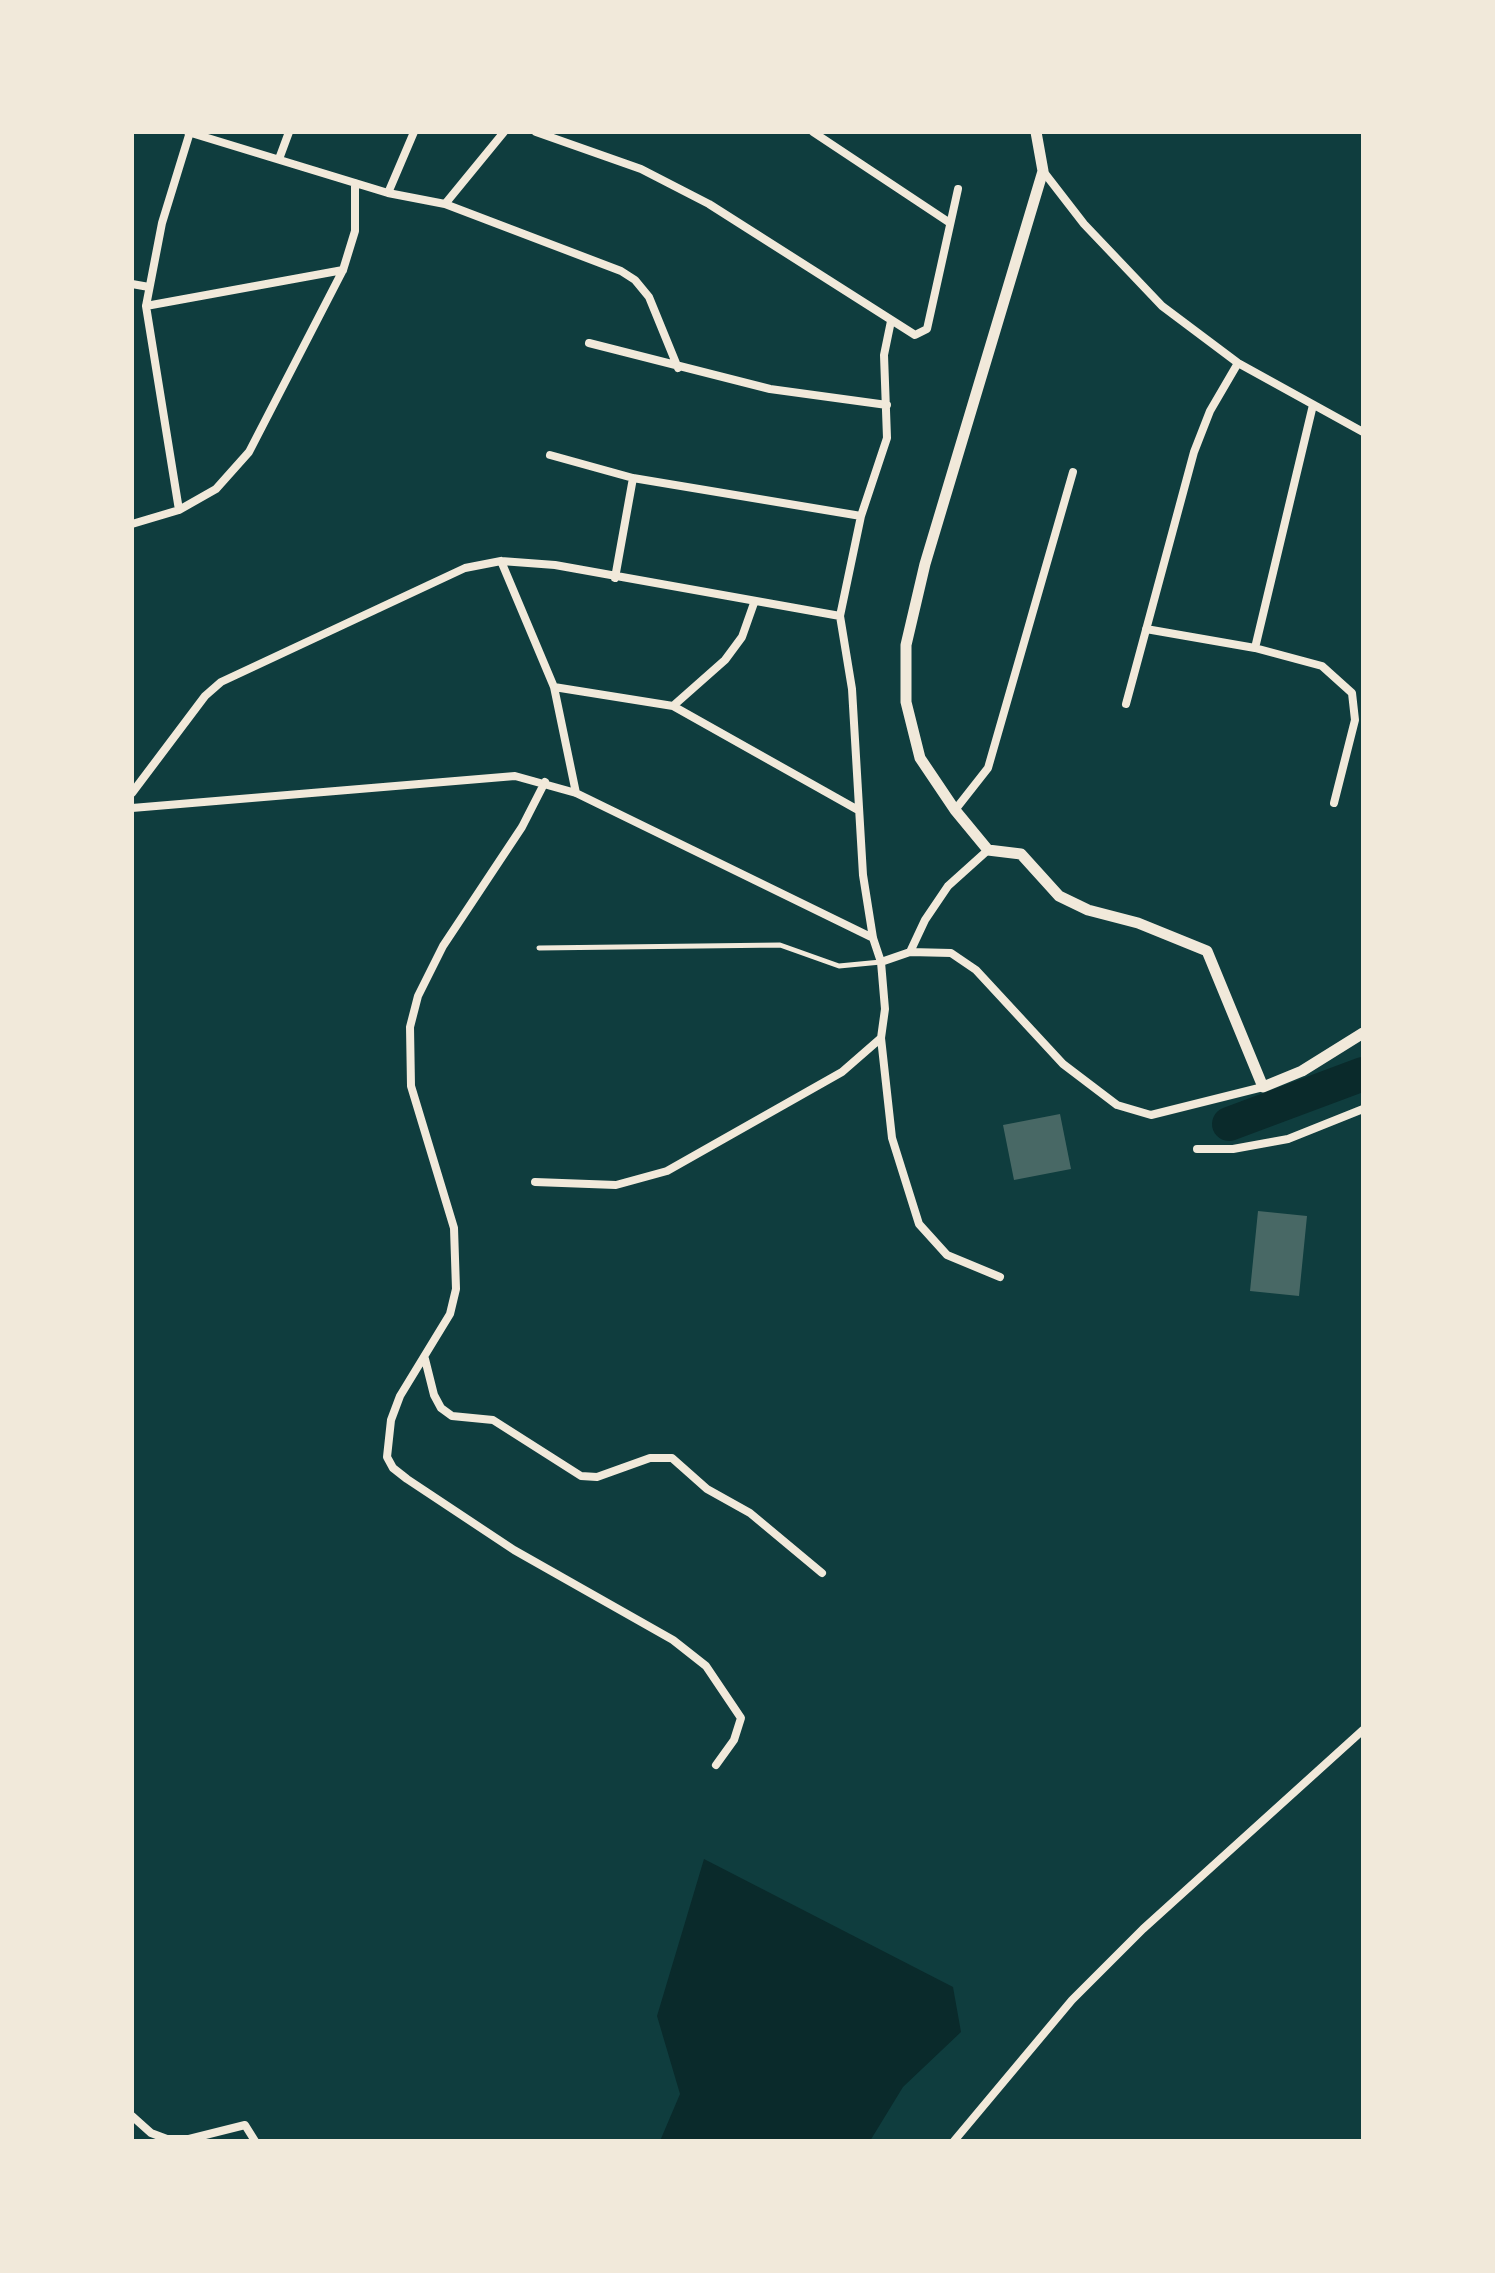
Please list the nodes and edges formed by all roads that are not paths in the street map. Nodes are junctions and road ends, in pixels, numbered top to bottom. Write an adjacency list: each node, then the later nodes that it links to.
1 (190, 132): 8 (street); 17 (street)
2 (289, 132): 8 (street)
3 (414, 132): 12 (street)
4 (504, 132): 13 (street)
5 (536, 132): 19 (street)
6 (813, 132): 14 (street)
7 (1036, 132): 9 (street)
8 (279, 159): 10 (street)
9 (1043, 171): 21 (street); 47 (street)
10 (355, 183): 12 (street); 15 (street)
11 (958, 189): 14 (street)
12 (388, 193): 13 (street)
13 (445, 204): 22 (street)
14 (950, 223): 19 (street)
15 (343, 270): 18 (street); 29 (street)
16 (132, 284): 17 (street)
17 (149, 287): 18 (street)
18 (146, 306): 29 (street)
19 (891, 321): 23 (street)
20 (589, 343): 22 (street)
21 (1238, 363): 24 (street); 36 (street)
22 (678, 368): 23 (street)
23 (887, 405): 30 (street)
24 (1313, 405): 25 (street); 37 (street)
25 (1363, 432)
26 (550, 455): 28 (street)
27 (1073, 472): 47 (street)
28 (633, 478): 30 (street); 33 (street)
29 (179, 510): 31 (street)
30 (861, 516): 35 (street)
31 (132, 524)
32 (501, 561): 33 (street); 38 (street); 42 (street)
33 (615, 578): 34 (street)
34 (754, 603): 35 (street); 40 (street)
35 (840, 616): 46 (street)
36 (1146, 629): 37 (street); 39 (street)
37 (1255, 648): 44 (street)
38 (554, 687): 40 (street); 43 (street)
39 (1126, 704)
40 (673, 706): 46 (street)
41 (545, 782): 43 (street); 45 (street); 60 (street)
42 (132, 793)
43 (576, 793): 49 (street)
44 (1334, 803)
45 (132, 808)
46 (858, 810): 49 (street)
47 (955, 810): 48 (street)
48 (988, 850): 51 (street); 55 (street)
49 (873, 938): 52 (street)
50 (539, 948): 52 (lane)
51 (910, 952): 52 (street); 55 (street)
52 (881, 962): 54 (street)
53 (1363, 1033): 55 (street)
54 (881, 1038): 58 (street); 59 (street)
55 (1263, 1087)
56 (1363, 1109): 57 (street)
57 (1197, 1149)
58 (535, 1182)
59 (1000, 1277)
60 (425, 1359): 61 (street); 63 (street)
61 (822, 1573)
62 (1363, 1730): 66 (street)
63 (716, 1765)
64 (132, 2116): 65 (street)
65 (255, 2141)
66 (954, 2141)

